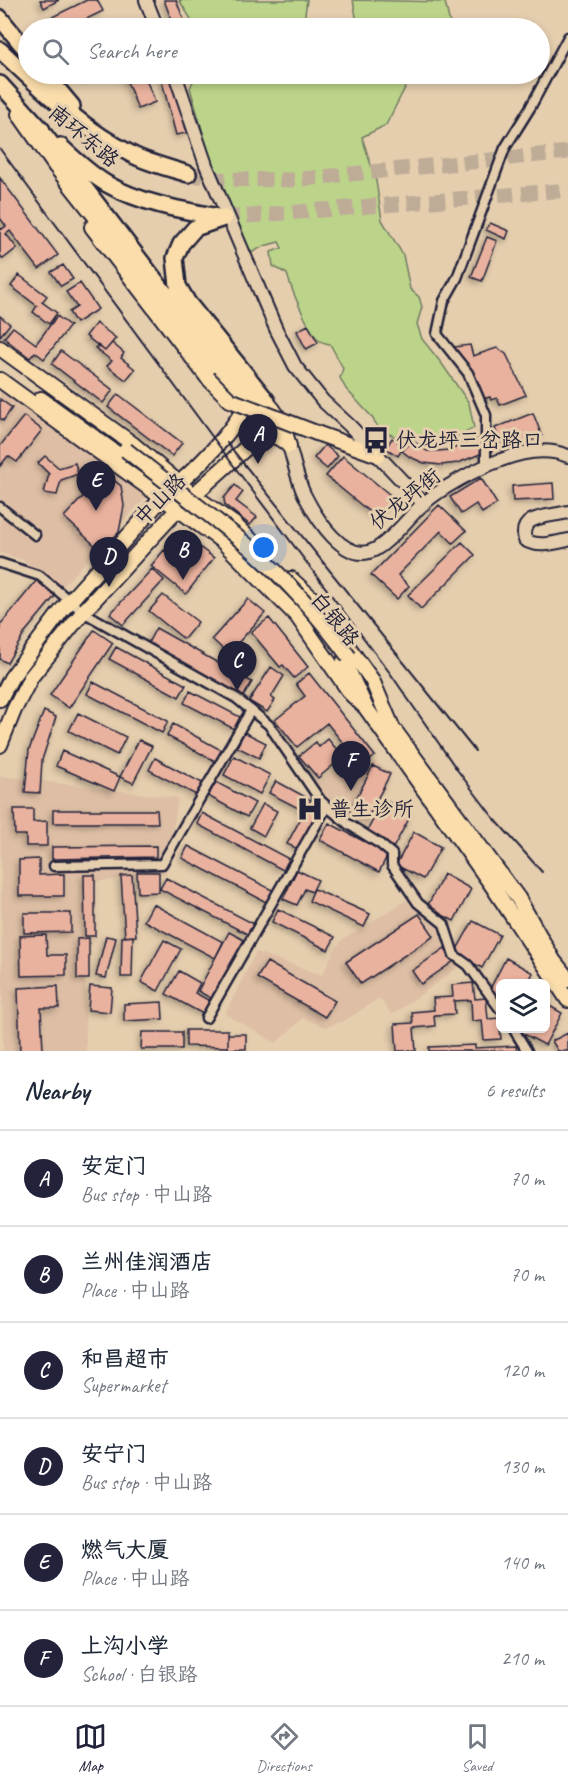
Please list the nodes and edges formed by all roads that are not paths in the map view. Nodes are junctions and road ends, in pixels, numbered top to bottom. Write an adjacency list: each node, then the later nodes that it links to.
1 (146, 0): 3 (main road)
2 (0, 18): 5 (highway)
3 (153, 18)
4 (568, 37): 8 (street)
5 (18, 40)
6 (0, 50): 7 (highway, 南环东路)
7 (18, 67)
8 (550, 71)
9 (0, 84): 15 (highway, 南环东路)
10 (36, 84): 16 (highway, 南环东路)
11 (53, 84): 16 (highway)
12 (178, 84): 26 (main road)
13 (543, 84): 28 (street)
14 (0, 91): 17 (main road)
15 (36, 124): 23 (highway, 南环东路); 24 (highway)
16 (93, 132): 18 (highway, 南环东路)
17 (56, 167): 24 (main road); 26 (main road, bridge)
18 (188, 174)
19 (0, 348): 29 (main road)
20 (0, 358): 41 (main road, 白银路, bridge)
21 (0, 369): 41 (main road, 白银路)
22 (0, 380): 31 (main road)
23 (267, 401): 24 (main road); 25 (main road)
24 (247, 404): 29 (main road, 中山路)
25 (289, 446): 30 (main road, 中山路); 32 (main road, 伏龙坪街)
26 (378, 454): 32 (main road)
27 (568, 456): 28 (main road, 伏龙坪街)
28 (486, 465): 32 (main road, 伏龙坪街)
29 (180, 483): 30 (main road); 31 (main road, 中山路)
30 (194, 495): 34 (main road, 中山路); 45 (main road)
31 (163, 498): 34 (main road); 39 (main road, 中山路)
32 (424, 504)
33 (0, 507): 36 (street)
34 (179, 508): 40 (main road, 中山路); 43 (main road)
35 (568, 512): 37 (main road)
36 (35, 535)
37 (568, 540)
38 (0, 564): 39 (street)
39 (71, 602): 40 (street); 42 (main road, 中山路)
40 (82, 612): 44 (street); 46 (main road, 中山路)
41 (347, 659): 43 (main road, 白银路); 45 (main road, 白银路)
42 (0, 699)
43 (366, 708): 49 (main road, 白银路)
44 (251, 710): 47 (street); 48 (street)
45 (393, 729): 50 (main road, 白银路)
46 (0, 745)
47 (327, 806): 53 (street); 54 (street)
48 (54, 866)
49 (550, 975): 51 (main road, 白银路); 52 (main road, 白银路)
50 (568, 981)
51 (568, 995)
52 (568, 1000)
53 (496, 1002)
54 (206, 1018)
55 (516, 1033): 56 (street)
56 (527, 1051)

